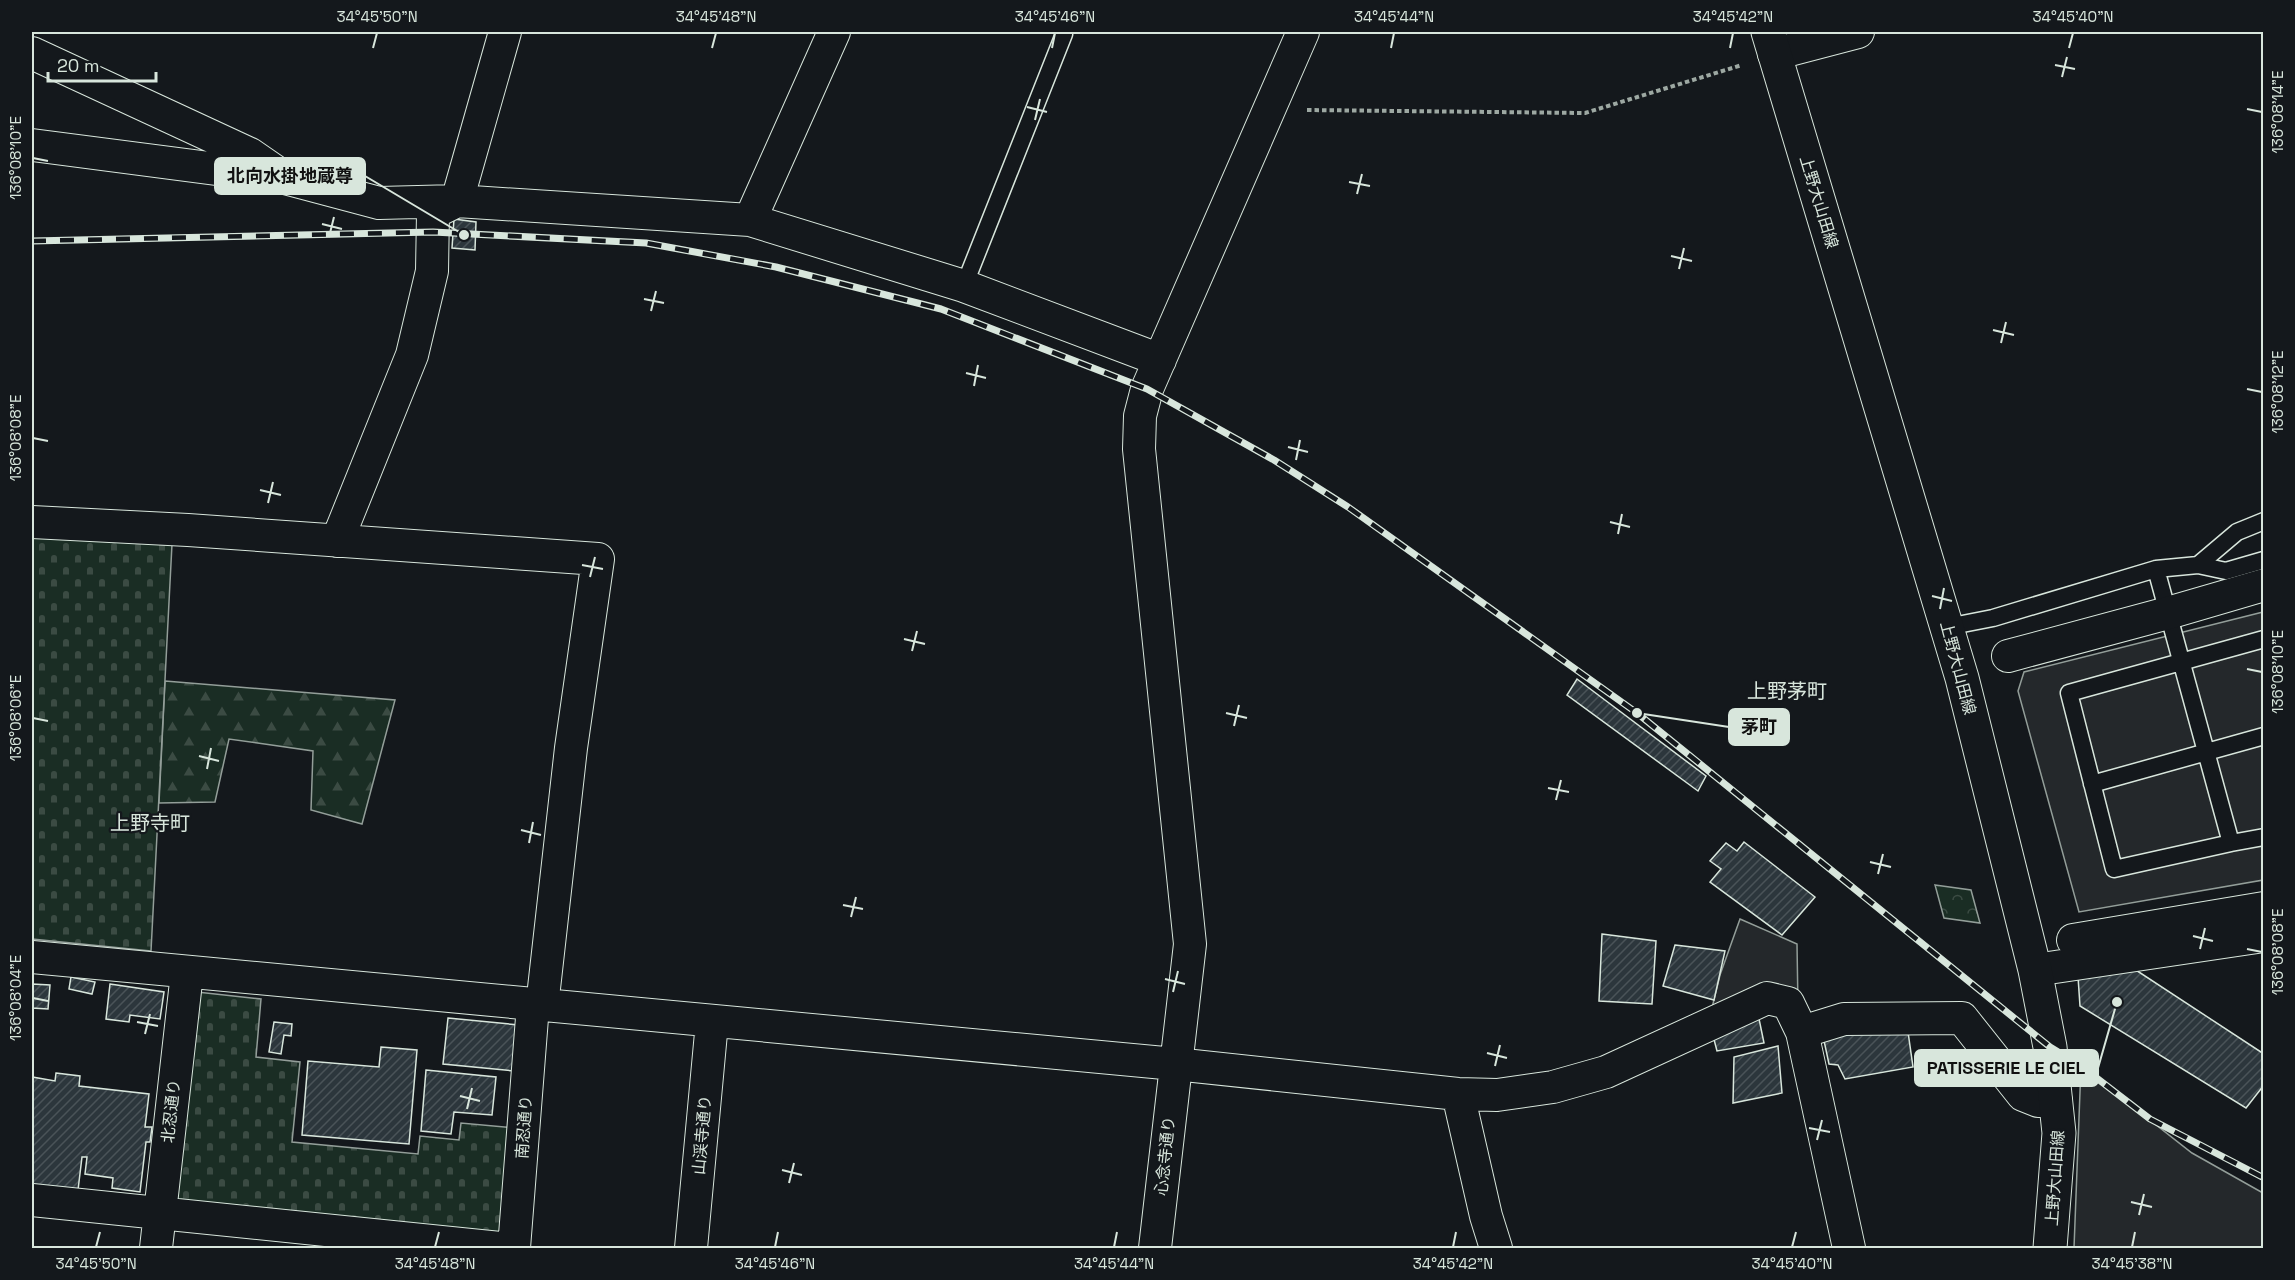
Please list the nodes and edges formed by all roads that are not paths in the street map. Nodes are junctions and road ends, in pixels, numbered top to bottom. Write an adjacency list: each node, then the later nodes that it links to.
1 (505, 32): 10 (street)
2 (834, 32): 11 (street)
3 (1303, 32): 13 (street, 心念寺通り)
4 (1858, 32): 6 (street)
5 (1064, 34): 12 (lane)
6 (1771, 43): 22 (main road, 上野大山田線)
7 (32, 53): 9 (street)
8 (32, 145): 9 (street)
9 (285, 178): 10 (street)
10 (457, 201): 11 (street); 16 (street)
11 (750, 220): 12 (street)
12 (964, 286): 13 (street)
13 (1160, 360): 40 (street, 心念寺通り)
14 (2264, 521): 18 (lane)
15 (32, 522): 16 (street)
16 (338, 540): 37 (street, 南忍通り)
17 (2264, 560): 18 (lane)
18 (2198, 565): 19 (lane)
19 (2156, 569): 21 (lane); 22 (lane)
20 (2264, 585): 21 (street)
21 (2172, 624): 24 (street); 25 (lane)
22 (1947, 627): 35 (main road, 上野大山田線)
23 (2264, 639): 25 (lane)
24 (2008, 656)
25 (2182, 661): 27 (lane); 28 (lane)
26 (2264, 736): 27 (lane)
27 (2207, 753): 28 (lane); 30 (lane)
28 (2092, 784): 30 (lane)
29 (2264, 837): 30 (lane)
30 (2231, 843)
31 (2264, 908): 33 (street)
32 (2264, 936): 35 (street)
33 (2073, 940)
34 (32, 957): 36 (street)
35 (2035, 970): 42 (main road, 上野大山田線)
36 (187, 973): 37 (street); 44 (street, 北忍通り)
37 (537, 1006): 38 (street); 47 (street, 南忍通り)
38 (712, 1022): 40 (street); 48 (street, 山渓寺通り)
39 (1802, 1032): 41 (street); 42 (street); 51 (street)
40 (1175, 1064): 41 (street); 49 (street, 心念寺通り)
41 (1458, 1094): 50 (street)
42 (2056, 1101): 52 (main road, 上野大山田線)
43 (32, 1200): 44 (street)
44 (160, 1212): 45 (street, 北忍通り); 46 (street)
45 (156, 1248)
46 (500, 1248)
47 (514, 1248)
48 (691, 1248)
49 (1155, 1248)
50 (1496, 1248)
51 (1849, 1248)
52 (2050, 1248)

